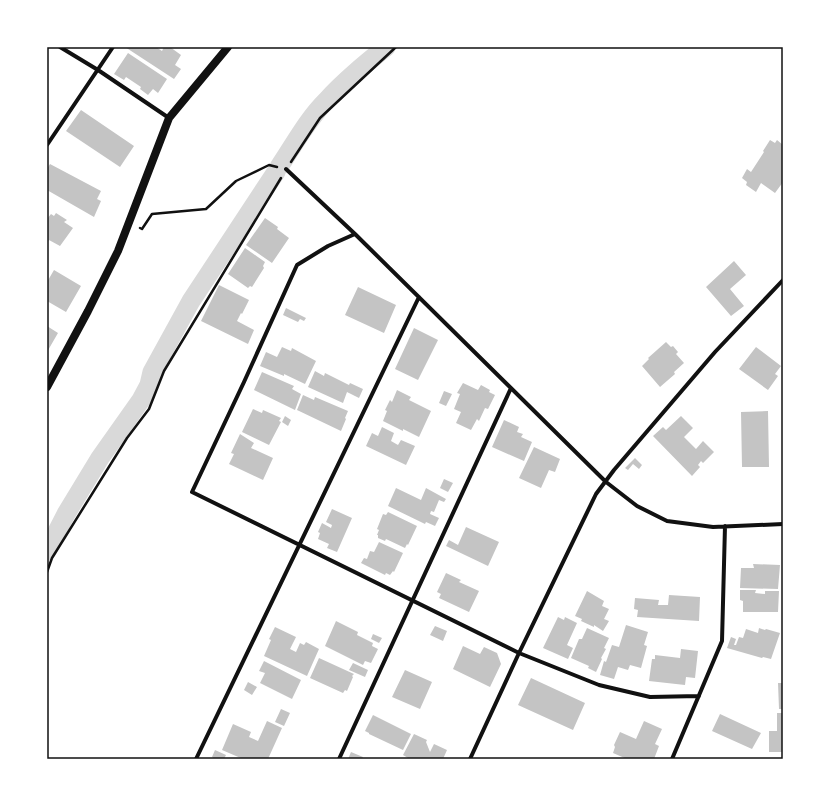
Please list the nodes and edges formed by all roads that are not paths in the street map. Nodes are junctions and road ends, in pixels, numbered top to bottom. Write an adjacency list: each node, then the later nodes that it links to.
1 (60, 47): 4 (street)
2 (112, 47): 4 (street)
3 (228, 47): 5 (main road)
4 (98, 70): 5 (street); 6 (street)
5 (169, 118): 11 (main road)
6 (47, 145)
7 (286, 169): 8 (street)
8 (355, 234): 10 (street); 16 (street)
9 (783, 280): 13 (street)
10 (419, 298): 12 (street); 16 (street)
11 (47, 387)
12 (511, 388): 13 (street); 17 (street)
13 (606, 482): 15 (street); 18 (street)
14 (783, 524): 15 (street)
15 (725, 526): 19 (street)
16 (299, 545): 17 (street); 20 (street)
17 (412, 600): 18 (street); 21 (street)
18 (519, 653): 19 (street); 22 (street)
19 (699, 696): 23 (street)
20 (196, 759)
21 (339, 759)
22 (470, 759)
23 (672, 759)

